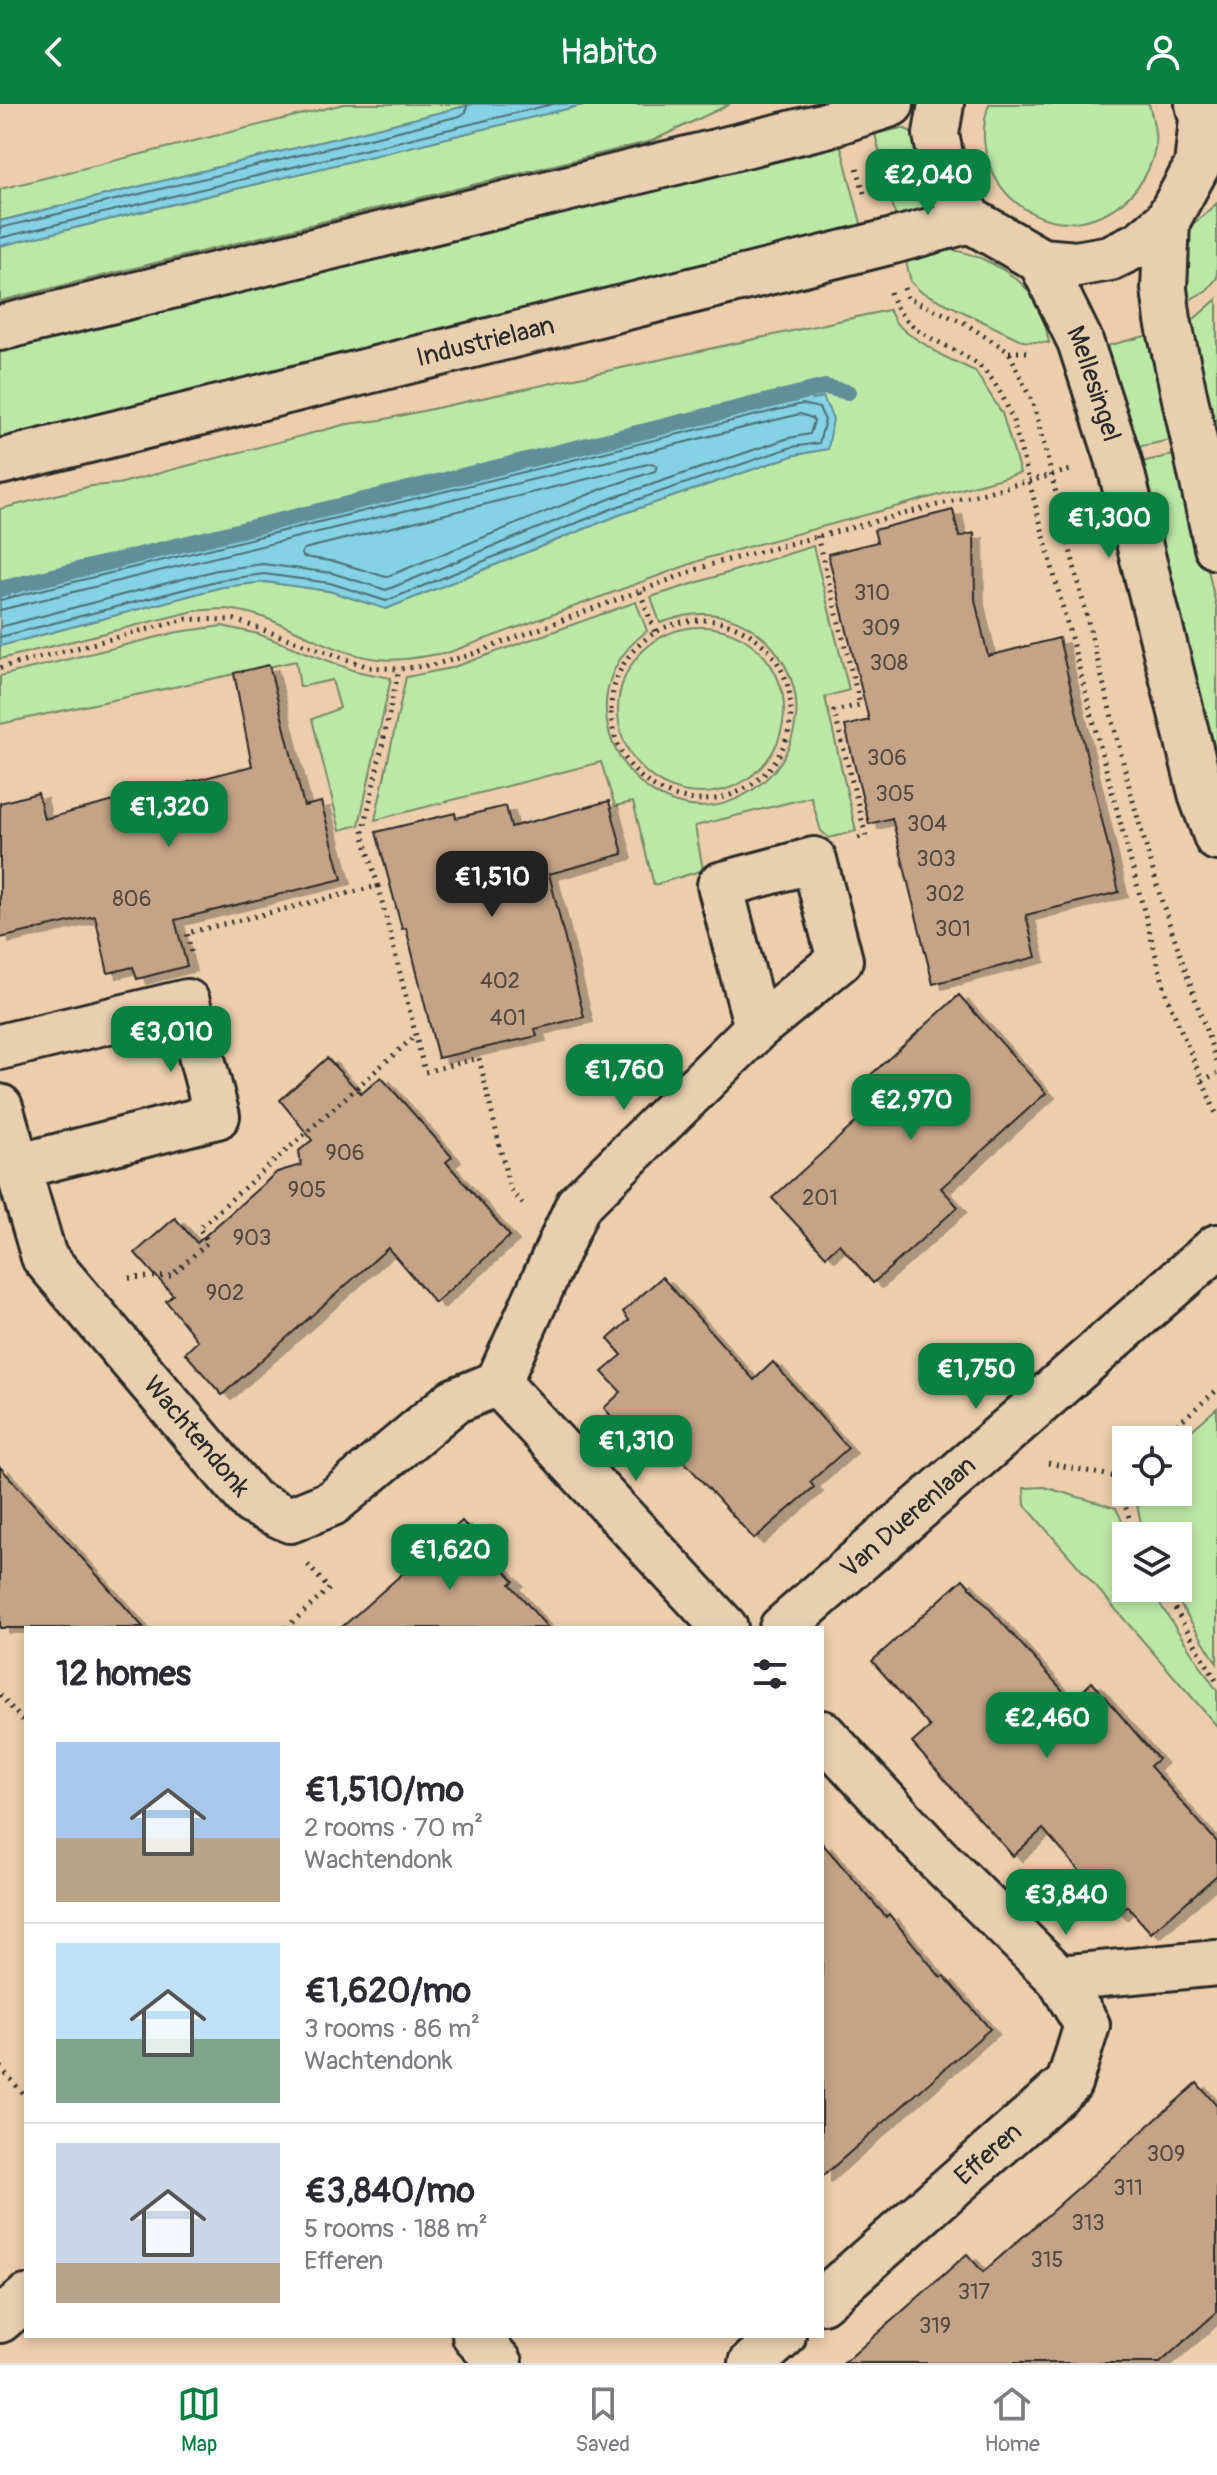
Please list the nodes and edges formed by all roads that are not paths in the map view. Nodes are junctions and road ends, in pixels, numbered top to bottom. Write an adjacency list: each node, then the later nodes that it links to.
1 (891, 104): 8 (street)
2 (941, 104): 5 (street)
3 (1198, 104): 4 (street)
4 (1207, 164): 6 (street)
5 (970, 220): 7 (street); 9 (street, Industrielaan)
6 (1167, 221): 7 (street); 10 (street)
7 (1041, 261): 11 (street, Mellesingel)
8 (0, 328)
9 (0, 462)
10 (1217, 547)
11 (1217, 838)
12 (757, 1028): 12 (street); 17 (street)
13 (0, 1047): 15 (street)
14 (0, 1107): 15 (street, Wachtendonk)
15 (16, 1167): 17 (street, Wachtendonk)
16 (1217, 1247): 19 (street, Van Duerenlaan)
17 (498, 1383): 18 (street)
18 (723, 1626)
19 (784, 1626)
20 (824, 1735): 22 (street, Efferen)
21 (1217, 1963): 22 (street)
22 (1059, 1978): 23 (street, Efferen)
23 (824, 2299)
24 (24, 2300): 25 (street)
25 (0, 2320)
26 (477, 2338): 28 (street)
27 (781, 2338): 29 (street)
28 (500, 2363)
29 (752, 2363)

